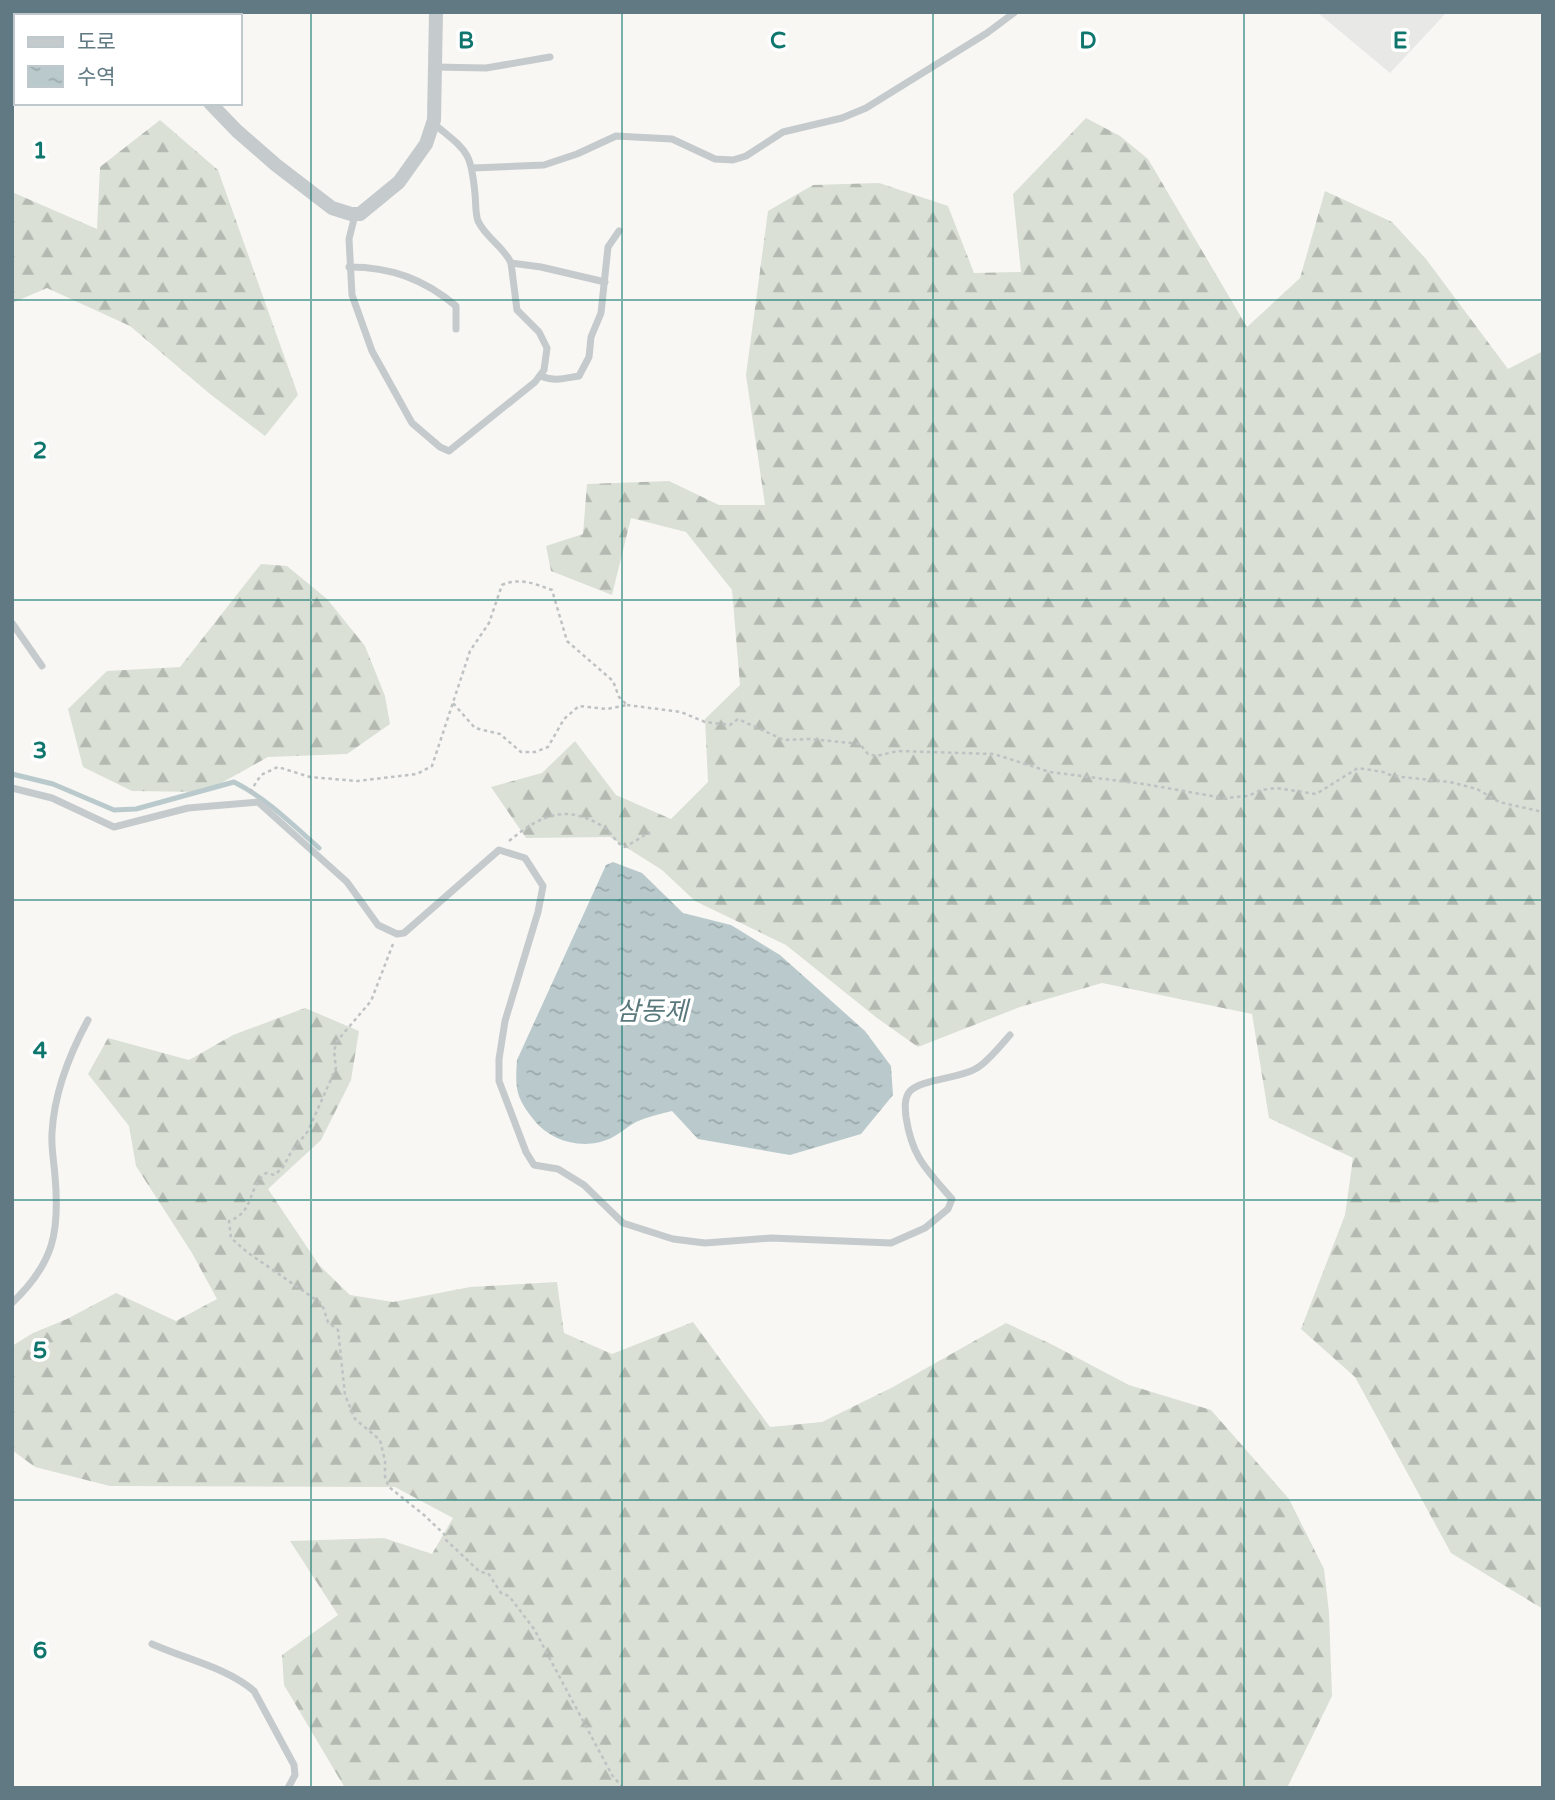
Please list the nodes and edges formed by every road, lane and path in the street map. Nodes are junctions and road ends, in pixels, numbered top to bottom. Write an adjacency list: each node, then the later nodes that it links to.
1 (436, 12): 4 (street)
2 (1015, 12): 7 (lane)
3 (550, 57): 4 (lane)
4 (434, 67): 6 (street)
5 (212, 105): 8 (street)
6 (433, 123): 7 (lane); 8 (street)
7 (473, 168): 10 (lane)
8 (355, 214): 11 (lane)
9 (619, 231): 12 (lane)
10 (512, 263): 12 (lane); 14 (lane)
11 (349, 267): 13 (lane); 14 (lane)
12 (605, 282): 14 (lane)
13 (456, 329)
14 (541, 376)
15 (12, 622): 16 (lane)
16 (42, 666)
17 (453, 704): 18 (path); 18 (path); 20 (path)
18 (627, 705): 21 (path)
19 (12, 788): 20 (lane)
20 (242, 803): 24 (lane)
21 (1543, 813)
22 (650, 832): 23 (path)
23 (499, 850): 24 (lane); 26 (lane)
24 (397, 934): 30 (path)
25 (88, 1020): 27 (lane)
26 (1010, 1035)
27 (12, 1303)
28 (152, 1644): 29 (lane)
29 (288, 1788)
30 (623, 1788)

